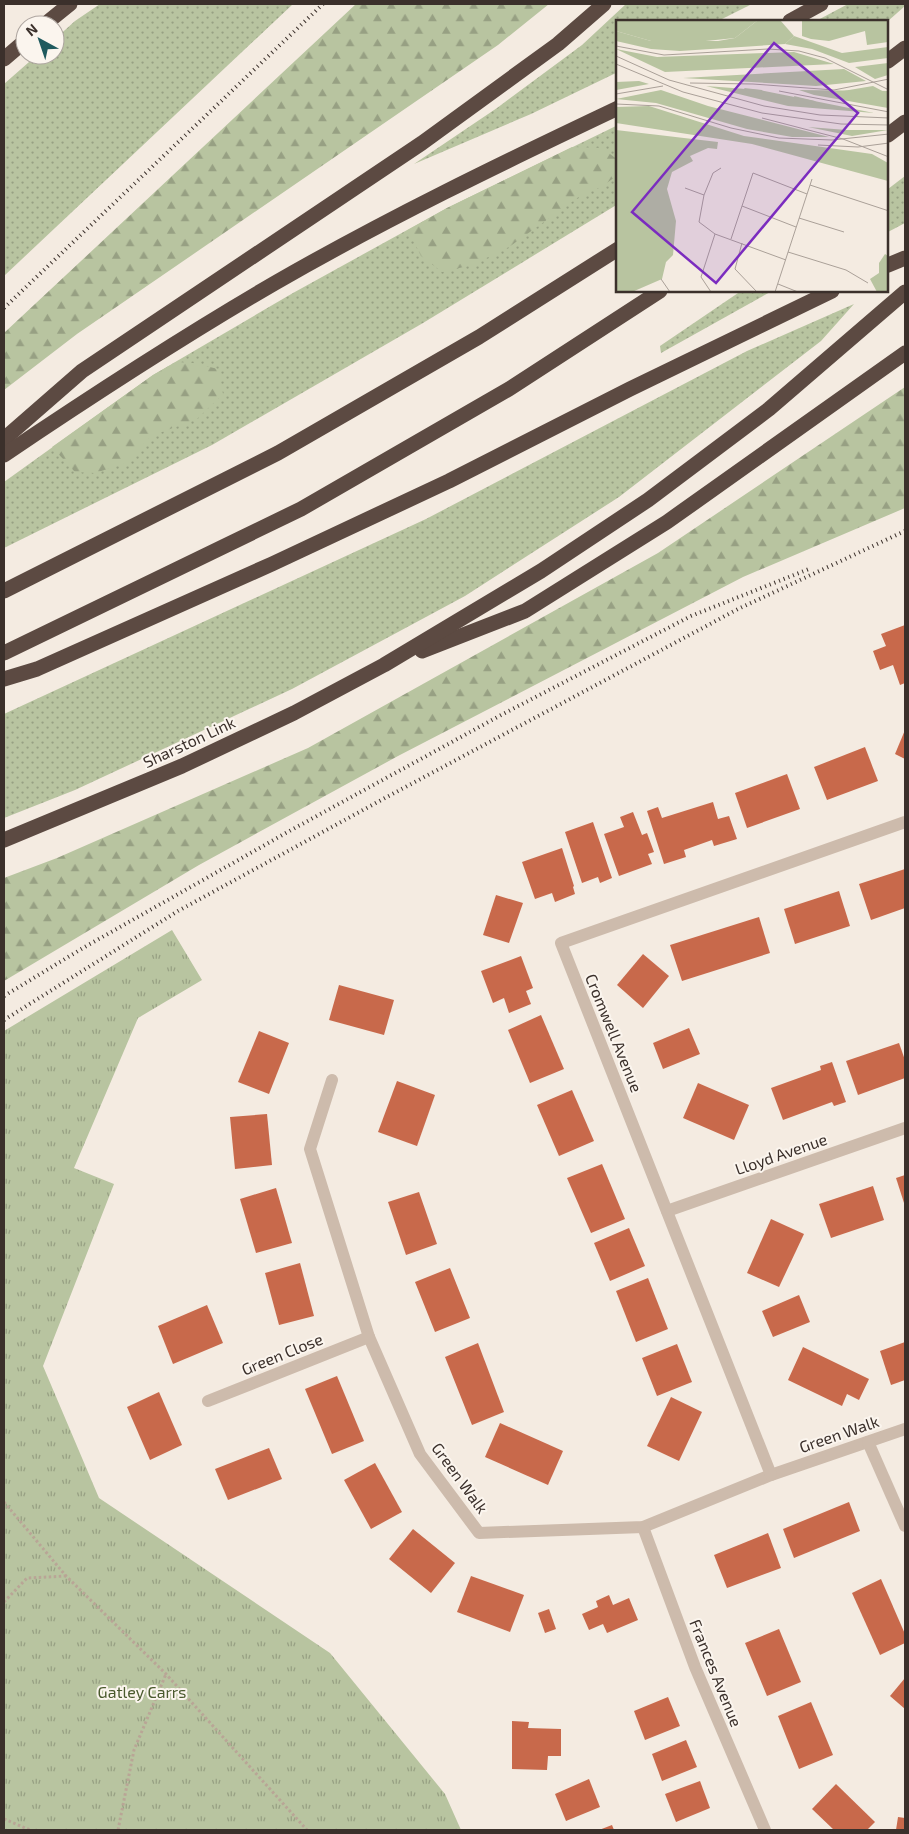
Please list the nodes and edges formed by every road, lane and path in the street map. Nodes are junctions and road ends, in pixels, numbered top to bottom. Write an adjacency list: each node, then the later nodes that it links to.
1 (70, 4): 4 (highway)
2 (604, 4): 20 (highway)
3 (821, 4): 5 (highway)
4 (56, 15)
5 (792, 20)
6 (905, 48): 9 (highway)
7 (15, 49): 8 (highway)
8 (4, 58)
9 (889, 60)
10 (616, 109): 21 (highway)
11 (905, 122): 12 (highway)
12 (889, 134)
13 (616, 250): 22 (highway)
14 (905, 258): 15 (highway)
15 (889, 265)
16 (658, 292): 23 (highway)
17 (830, 292): 25 (highway)
18 (905, 292): 24 (highway)
19 (905, 353): 24 (highway)
20 (4, 438)
21 (4, 455)
22 (4, 591)
23 (4, 653)
24 (384, 665): 27 (highway, Sharston Link)
25 (4, 679)
26 (905, 822): 30 (street, Cromwell Avenue)
27 (4, 840)
28 (332, 1080): 31 (street, Green Walk)
29 (905, 1128): 30 (street, Lloyd Avenue)
30 (667, 1211): 35 (street, Cromwell Avenue)
31 (368, 1337): 32 (street, Green Close); 38 (street, Green Walk)
32 (208, 1401)
33 (905, 1428): 34 (street, Green Walk)
34 (868, 1442): 35 (street, Green Walk); 37 (street)
35 (771, 1475): 38 (street, Green Walk)
36 (4, 1502): 39 (path)
37 (905, 1526)
38 (643, 1527): 46 (street, Frances Avenue)
39 (66, 1576): 40 (path); 41 (path)
40 (4, 1602)
41 (166, 1674): 44 (path); 45 (path)
42 (4, 1819): 43 (path)
43 (30, 1830)
44 (118, 1830)
45 (307, 1830)
46 (765, 1830)

